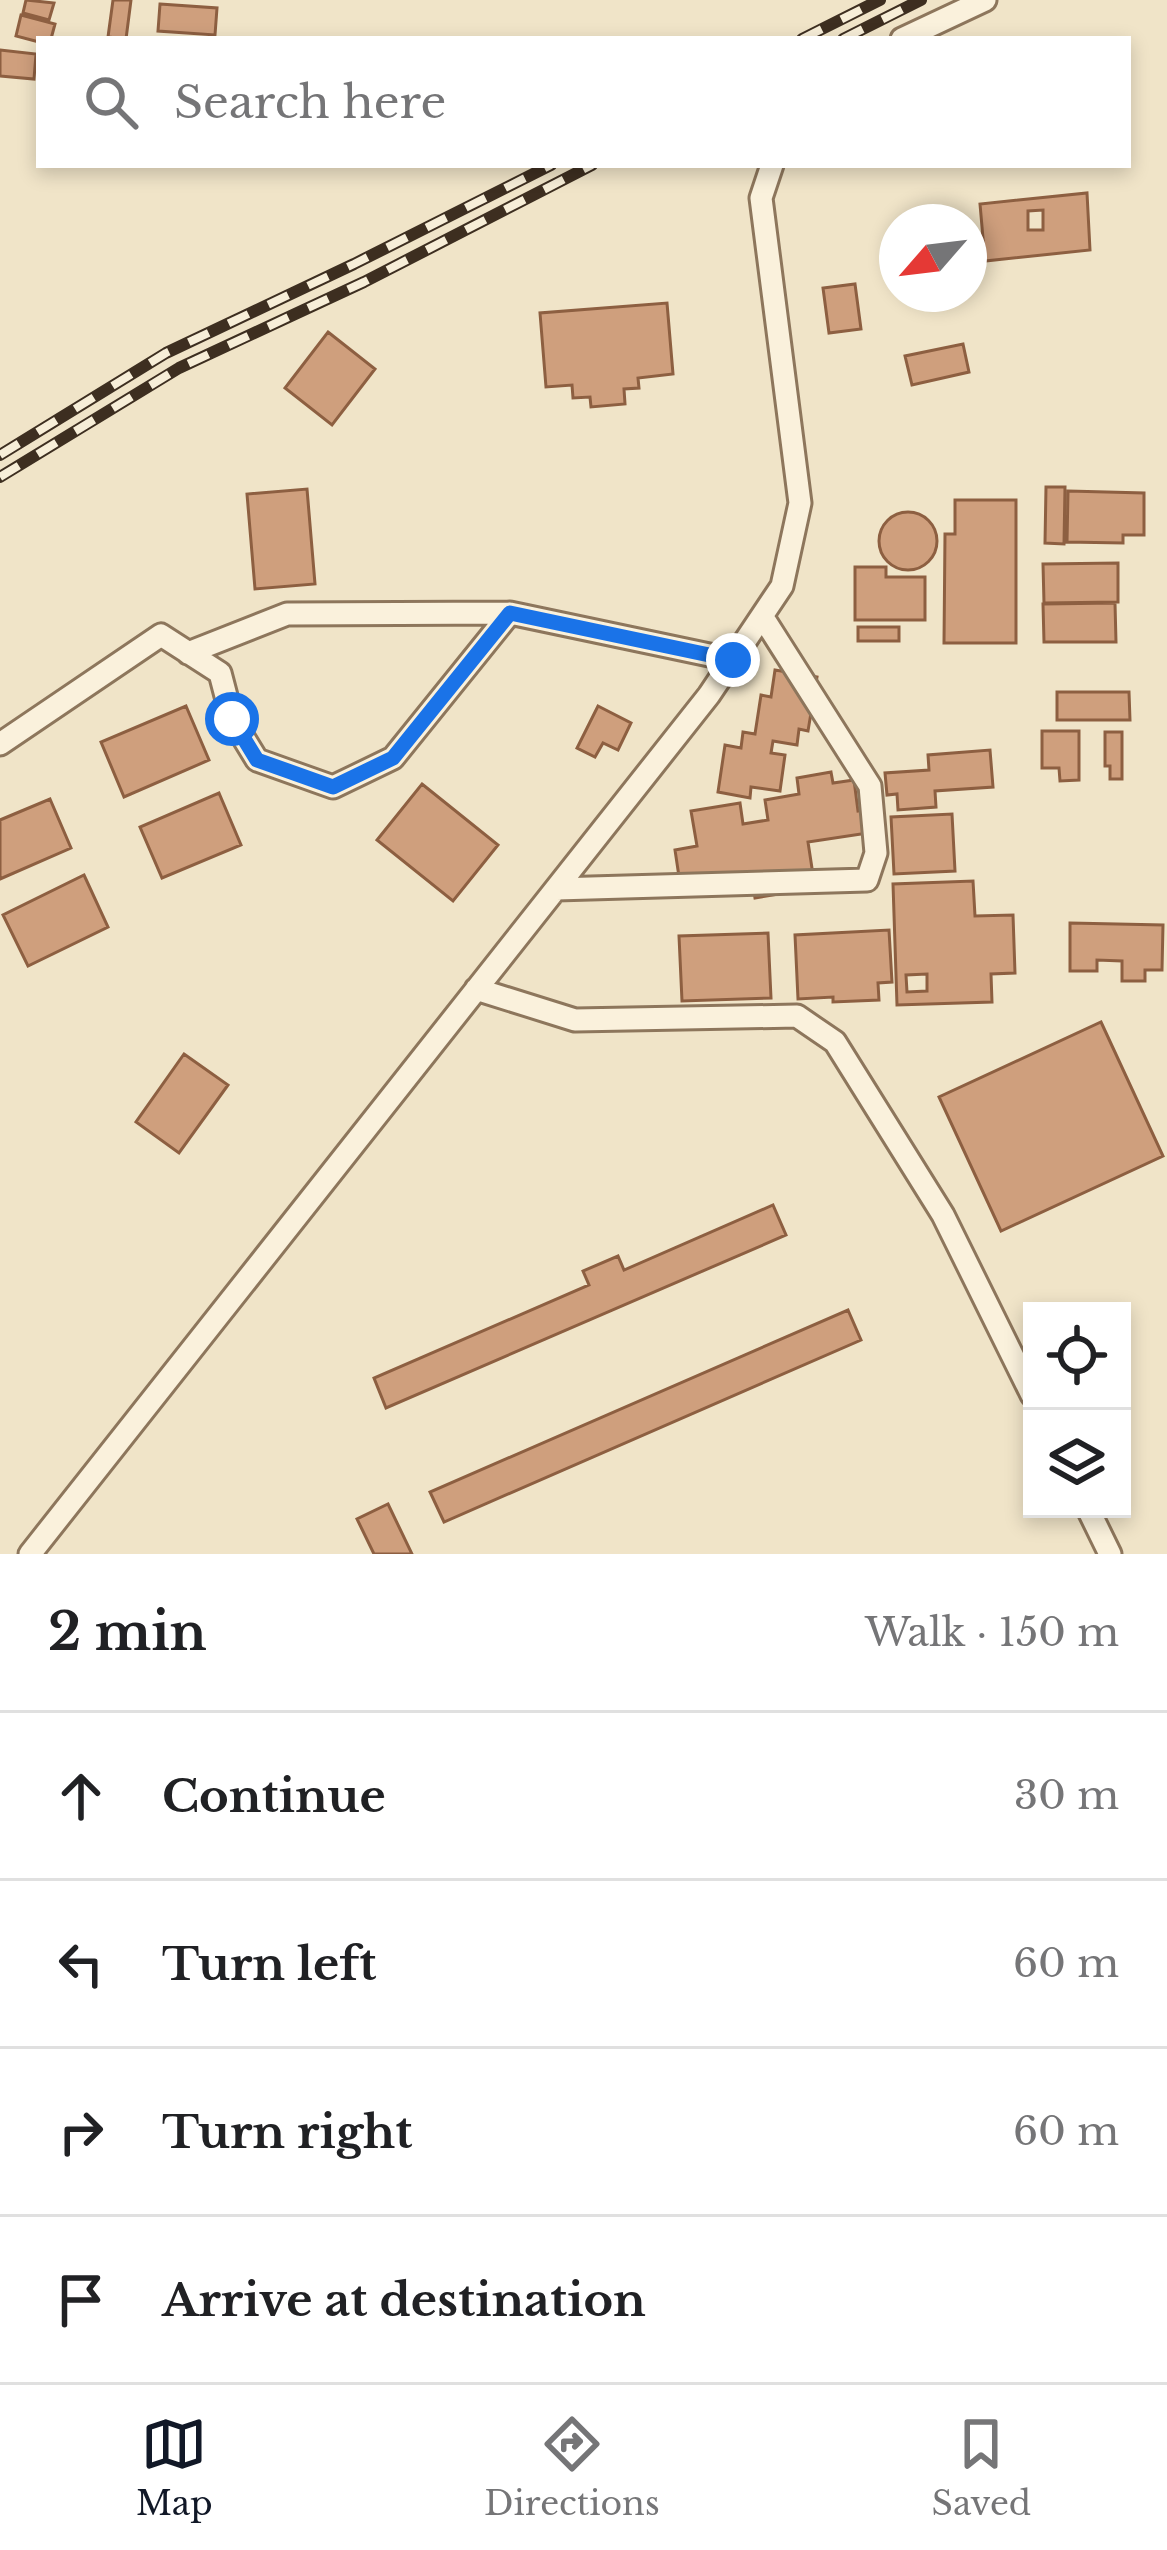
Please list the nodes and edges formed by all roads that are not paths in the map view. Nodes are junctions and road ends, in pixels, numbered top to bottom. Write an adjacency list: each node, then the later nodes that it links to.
1 (986, 0): 2 (street)
2 (908, 36)
3 (771, 168): 5 (street)
4 (510, 613): 6 (street); 6 (street); 7 (street)
5 (763, 616): 7 (street); 9 (street)
6 (188, 653): 8 (street)
7 (733, 660): 9 (street)
8 (0, 744)
9 (556, 889): 10 (street)
10 (476, 989): 11 (street); 13 (street)
11 (1023, 1377)
12 (1092, 1518): 14 (street)
13 (30, 1554)
14 (1110, 1554)

